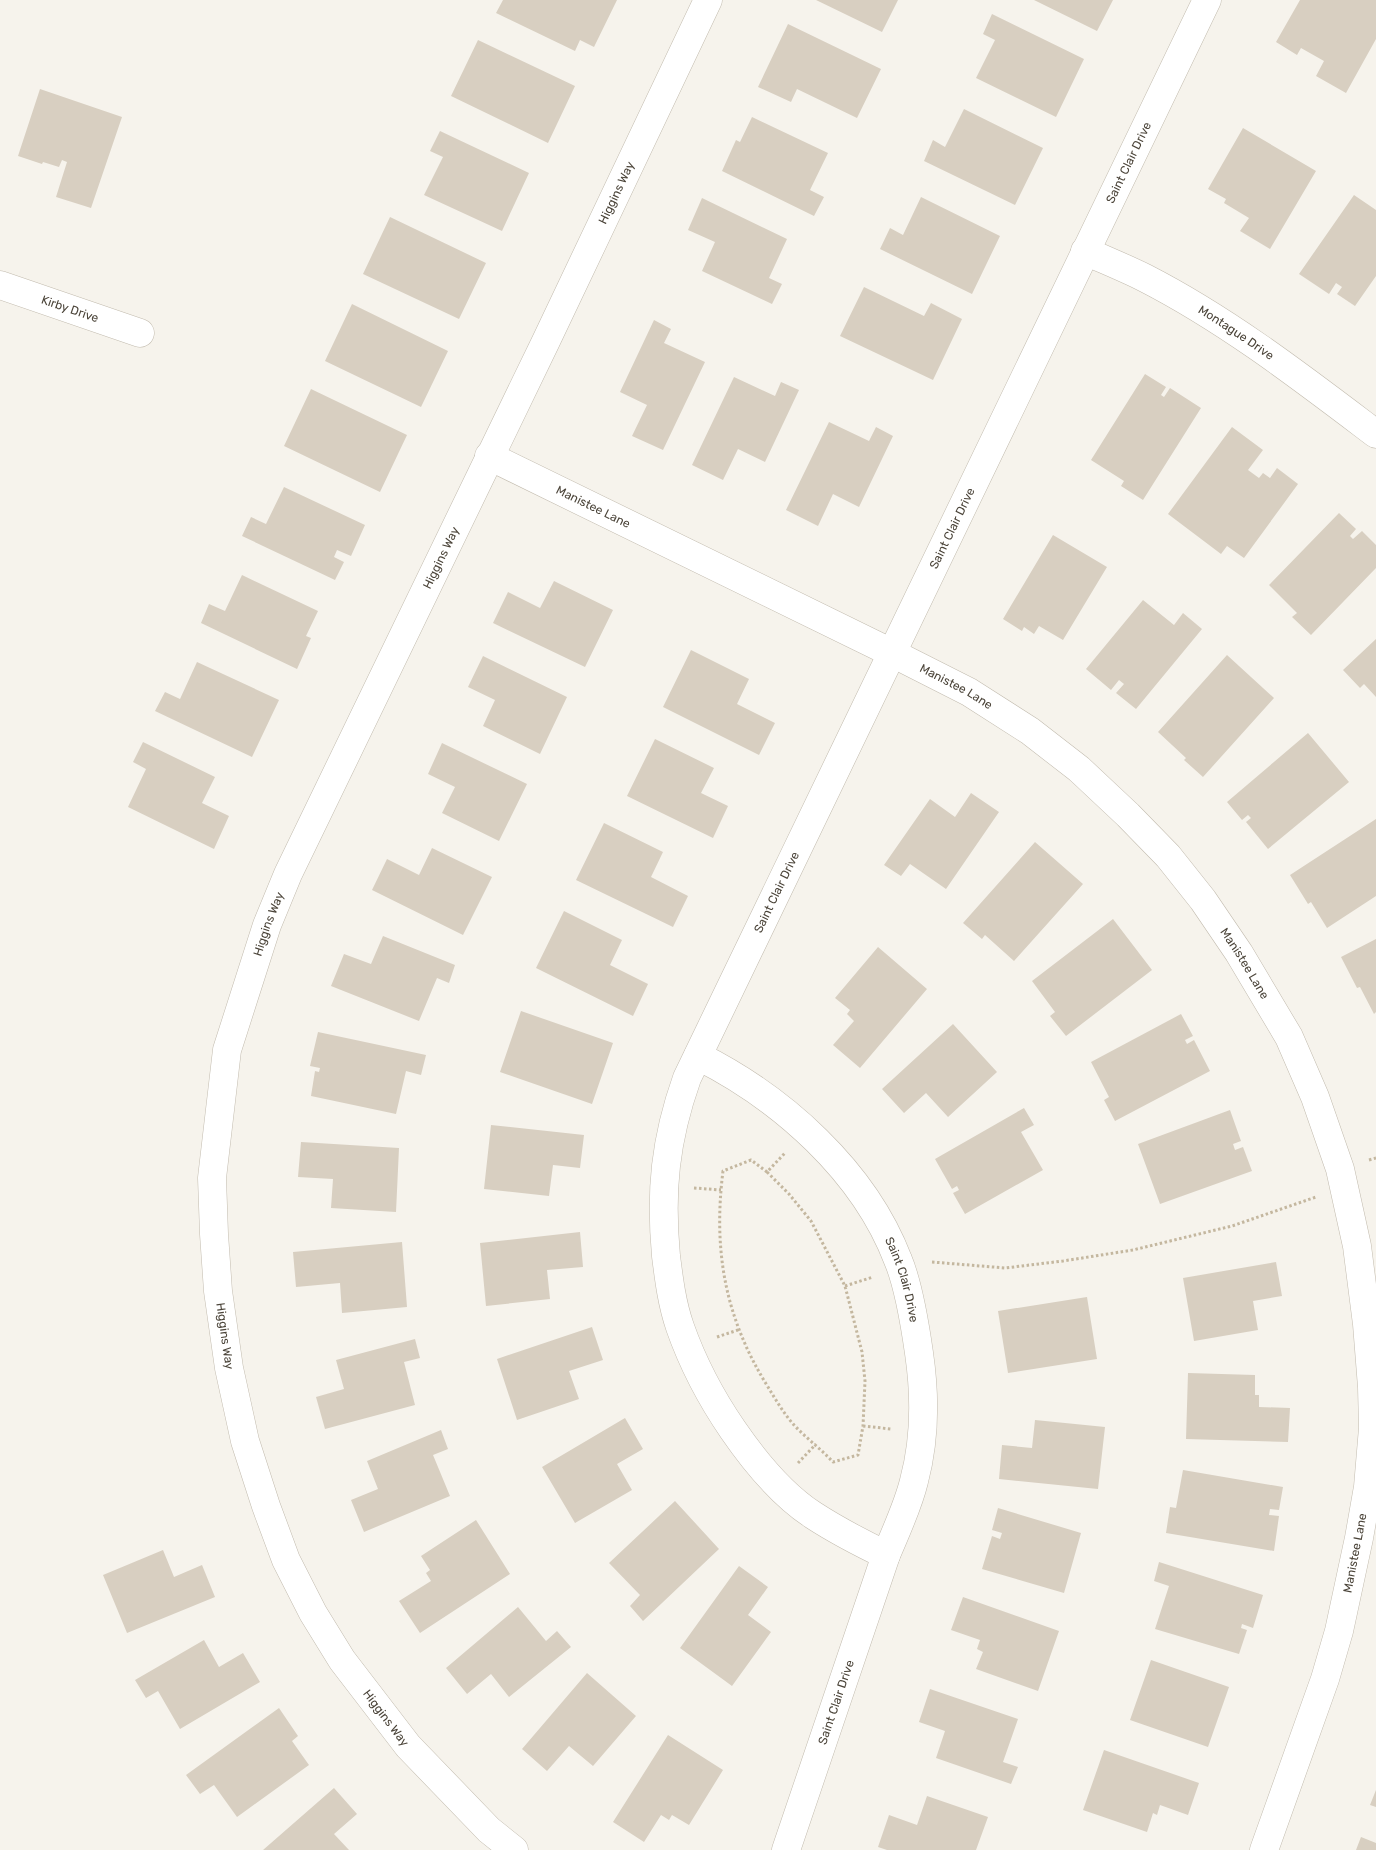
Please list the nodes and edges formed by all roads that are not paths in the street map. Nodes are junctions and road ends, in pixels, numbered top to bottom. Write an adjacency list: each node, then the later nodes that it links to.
1 (708, 0): 7 (street, Higgins Way)
2 (1207, 0): 3 (street, Saint Clair Drive)
3 (1085, 251): 6 (street, Montague Drive); 8 (street, Saint Clair Drive)
4 (0, 285): 5 (street, Kirby Drive)
5 (140, 332)
6 (1376, 434)
7 (489, 456): 8 (street, Manistee Lane); 11 (street, Higgins Way)
8 (892, 653): 9 (street, Saint Clair Drive); 13 (street, Manistee Lane)
9 (698, 1056): 10 (street, Saint Clair Drive); 10 (street, Saint Clair Drive)
10 (886, 1555): 12 (street, Saint Clair Drive)
11 (514, 1850)
12 (786, 1850)
13 (1264, 1850)

